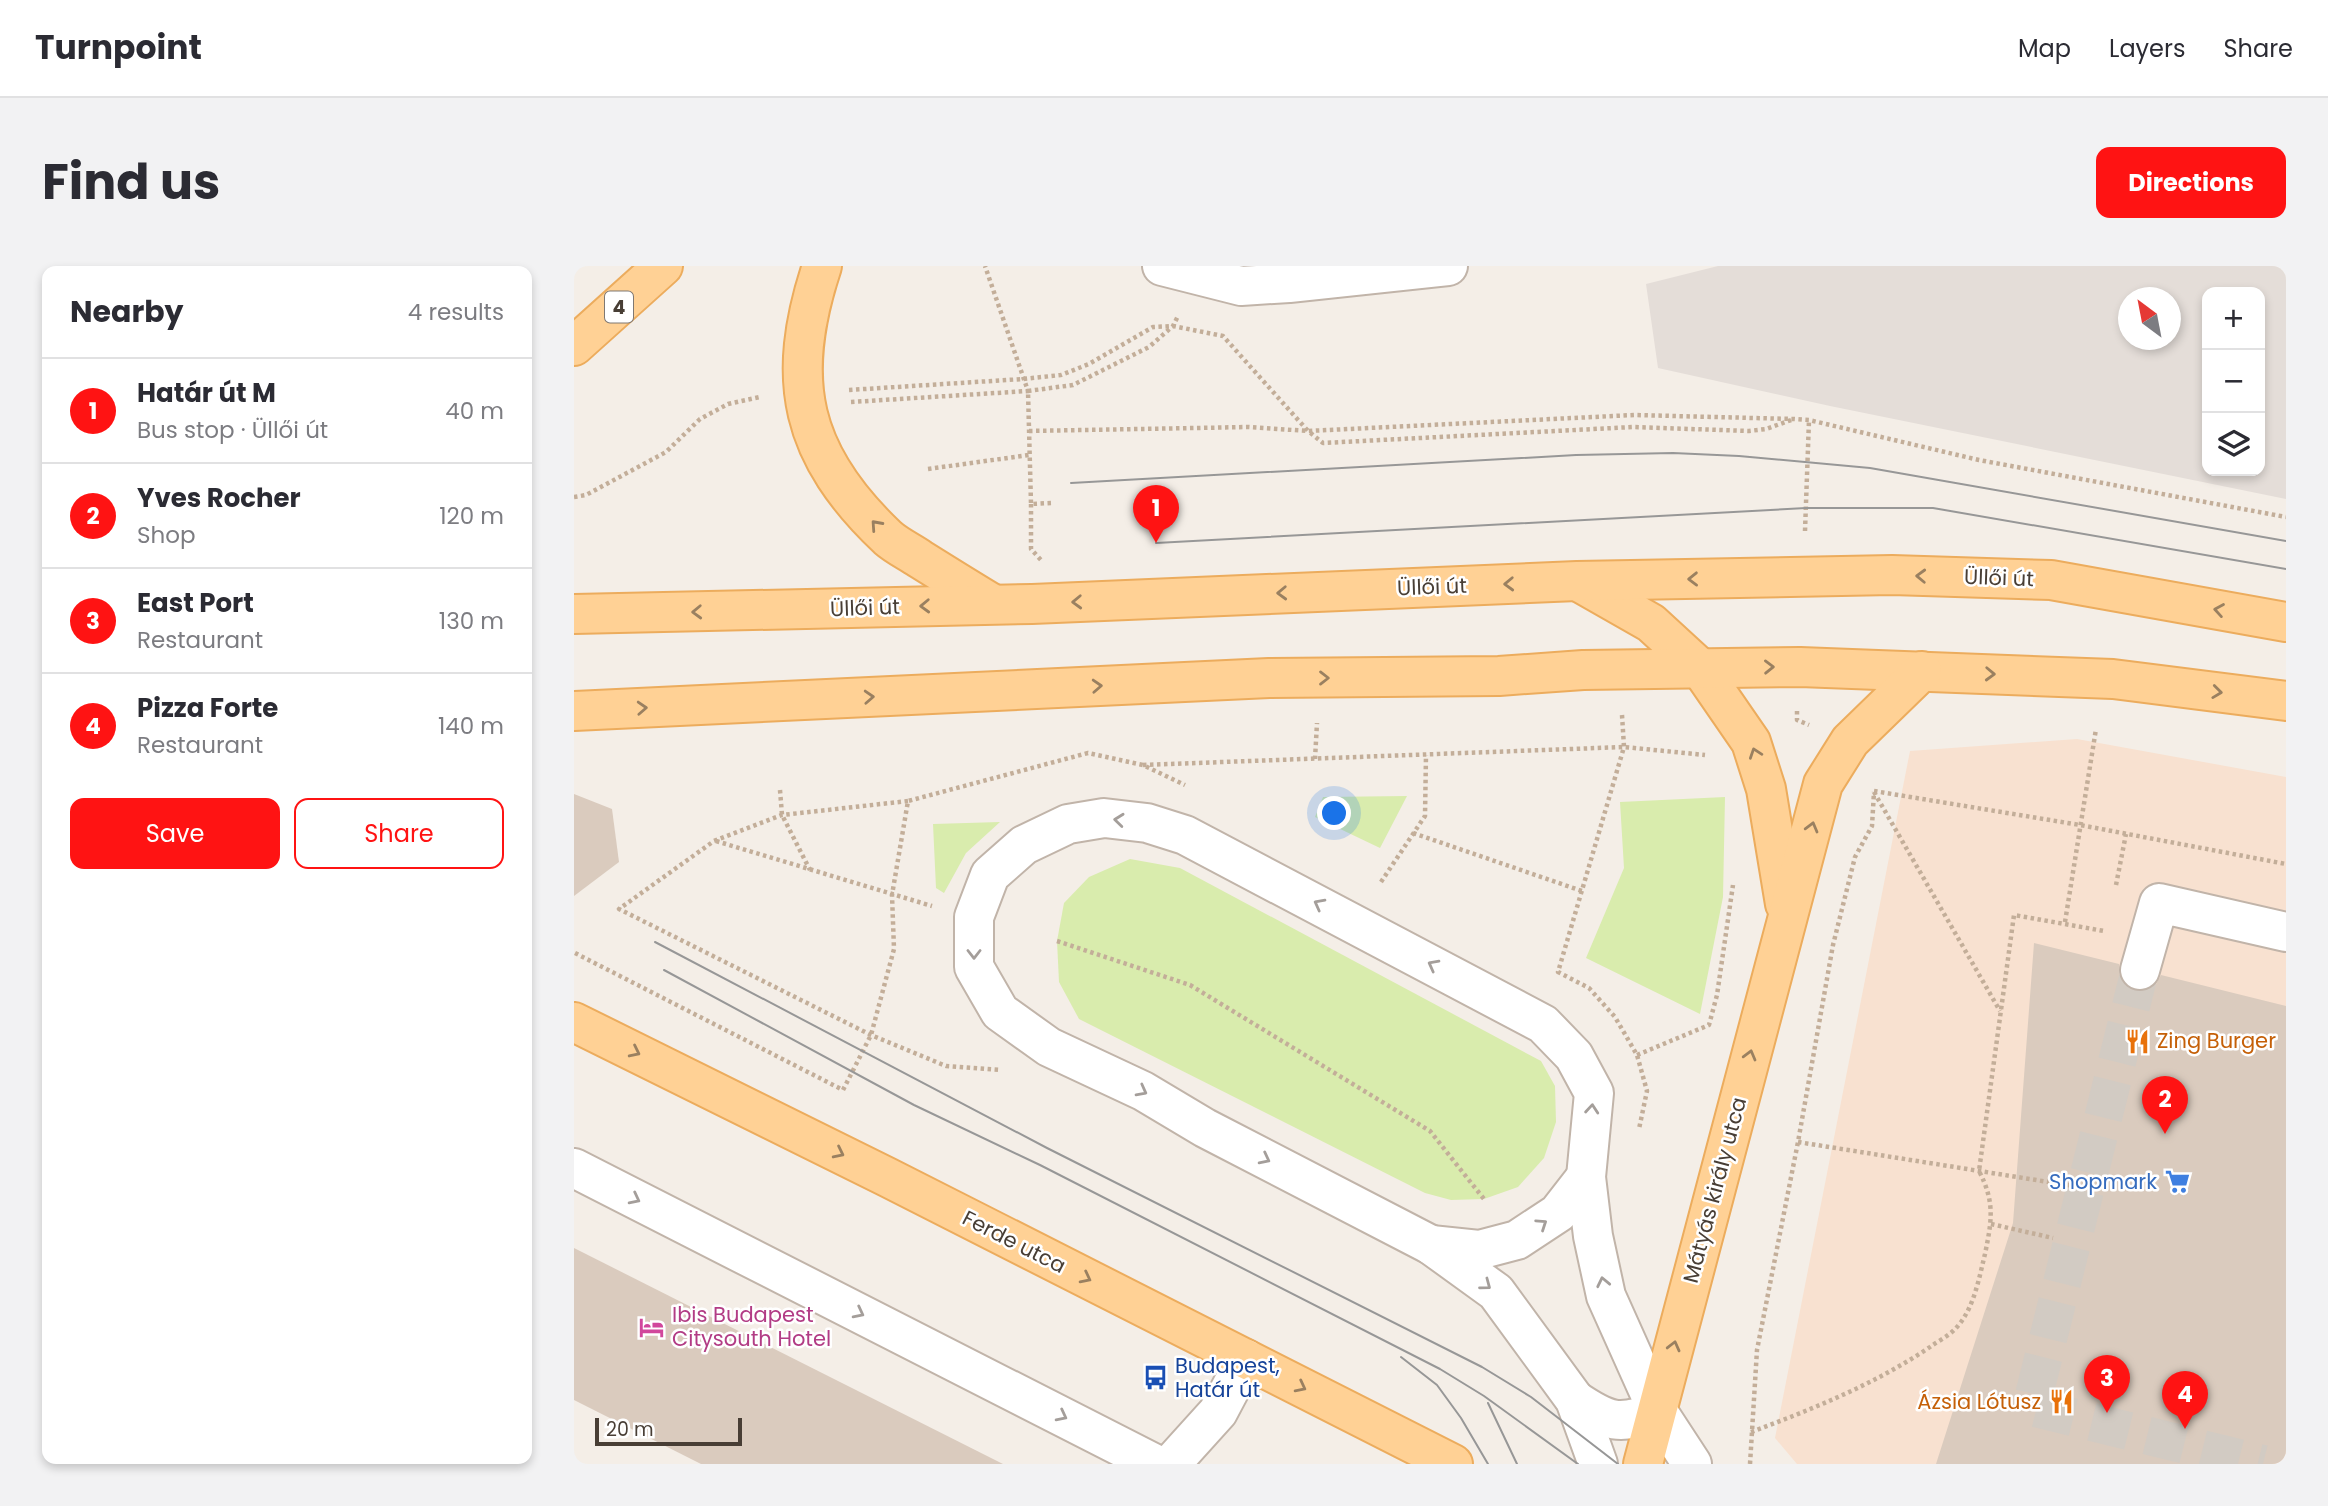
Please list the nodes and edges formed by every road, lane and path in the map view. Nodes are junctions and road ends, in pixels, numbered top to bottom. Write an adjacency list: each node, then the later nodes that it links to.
1 (663, 266): 7 (main road, 4)
2 (822, 266): 9 (main road)
3 (985, 266): 8 (path)
4 (1448, 266): 5 (street)
5 (1179, 271): 6 (path)
6 (1173, 326): 8 (path); 10 (path); 13 (path)
7 (574, 346)
8 (1023, 379): 9 (path); 10 (path)
9 (802, 391): 10 (path); 16 (path); 22 (main road, one-way to 9)
10 (1028, 391): 12 (path)
11 (1794, 418): 13 (path); 13 (path); 19 (path)
12 (1029, 431): 13 (path); 14 (path)
13 (1308, 431)
14 (1029, 455): 15 (path); 18 (path)
15 (928, 469)
16 (574, 497)
17 (1051, 503): 18 (path)
18 (1031, 504): 20 (path)
19 (2286, 517)
20 (1049, 569)
21 (1577, 581): 22 (main road, Üllői út, one-way to 22); 24 (main road, Üllői út, one-way to 21); 25 (main road)
22 (993, 604): 23 (main road, Üllői út, one-way to 23)
23 (580, 616)
24 (2286, 622)
25 (1700, 668): 26 (main road, one-way to 26); 28 (main road, one-way to 25); 54 (main road, one-way to 25)
26 (1922, 671): 27 (main road, one-way to 27); 31 (main road, Mátyás király utca)
27 (2286, 701)
28 (574, 712)
29 (1317, 718): 35 (path)
30 (2096, 729): 42 (path)
31 (1850, 741): 39 (path); 54 (main road, Mátyás király utca, one-way to 31)
32 (1624, 747): 33 (path); 34 (path); 50 (path)
33 (1426, 755): 35 (path); 43 (path)
34 (1710, 755)
35 (1315, 758): 36 (path)
36 (1143, 765): 37 (path); 40 (path)
37 (1187, 785)
38 (780, 790): 41 (path)
39 (1874, 791): 42 (path); 61 (path); 66 (path)
40 (908, 801): 41 (path); 52 (path)
41 (782, 815): 45 (path); 47 (path)
42 (2080, 825): 44 (path); 55 (path)
43 (1413, 833): 49 (path); 50 (path)
44 (2126, 834): 46 (path); 51 (path)
45 (714, 841): 47 (path); 63 (path)
46 (2286, 864)
47 (810, 871): 52 (path)
48 (1734, 874): 64 (path)
49 (1381, 882)
50 (1582, 891): 60 (path)
51 (2114, 893)
52 (892, 895): 53 (path); 63 (path)
53 (936, 907)
54 (1787, 916): 77 (main road, Mátyás király utca, one-way to 54)
55 (2065, 922): 59 (path); 61 (path)
56 (2286, 932): 59 (street)
57 (1057, 941): 71 (path)
58 (575, 953): 63 (path)
59 (2144, 955)
60 (1558, 972)
61 (2000, 1011): 68 (path)
62 (574, 1022): 75 (main road, Ferde utca, one-way to 75)
63 (871, 1035): 65 (path)
64 (1637, 1055)
65 (1001, 1070)
66 (1798, 1142): 68 (path); 78 (path)
67 (574, 1168): 79 (street, one-way to 79)
68 (1979, 1171): 70 (path); 72 (path)
69 (1586, 1177): 74 (street, one-way to 69); 74 (street, one-way to 74); 77 (street, one-way to 69)
70 (2086, 1188)
71 (1484, 1199)
72 (1991, 1224): 73 (path); 78 (path)
73 (2053, 1238)
74 (1431, 1245): 76 (street, one-way to 76)
75 (1246, 1359): 80 (street); 81 (main road, Ferde utca, one-way to 81)
76 (1574, 1400): 77 (street); 82 (street)
77 (1658, 1412): 83 (main road, Mátyás király utca); 84 (street)
78 (1751, 1432): 85 (path)
79 (1155, 1464)
80 (1171, 1464)
81 (1453, 1464)
82 (1598, 1464)
83 (1643, 1464)
84 (1692, 1464)
85 (1750, 1464)

